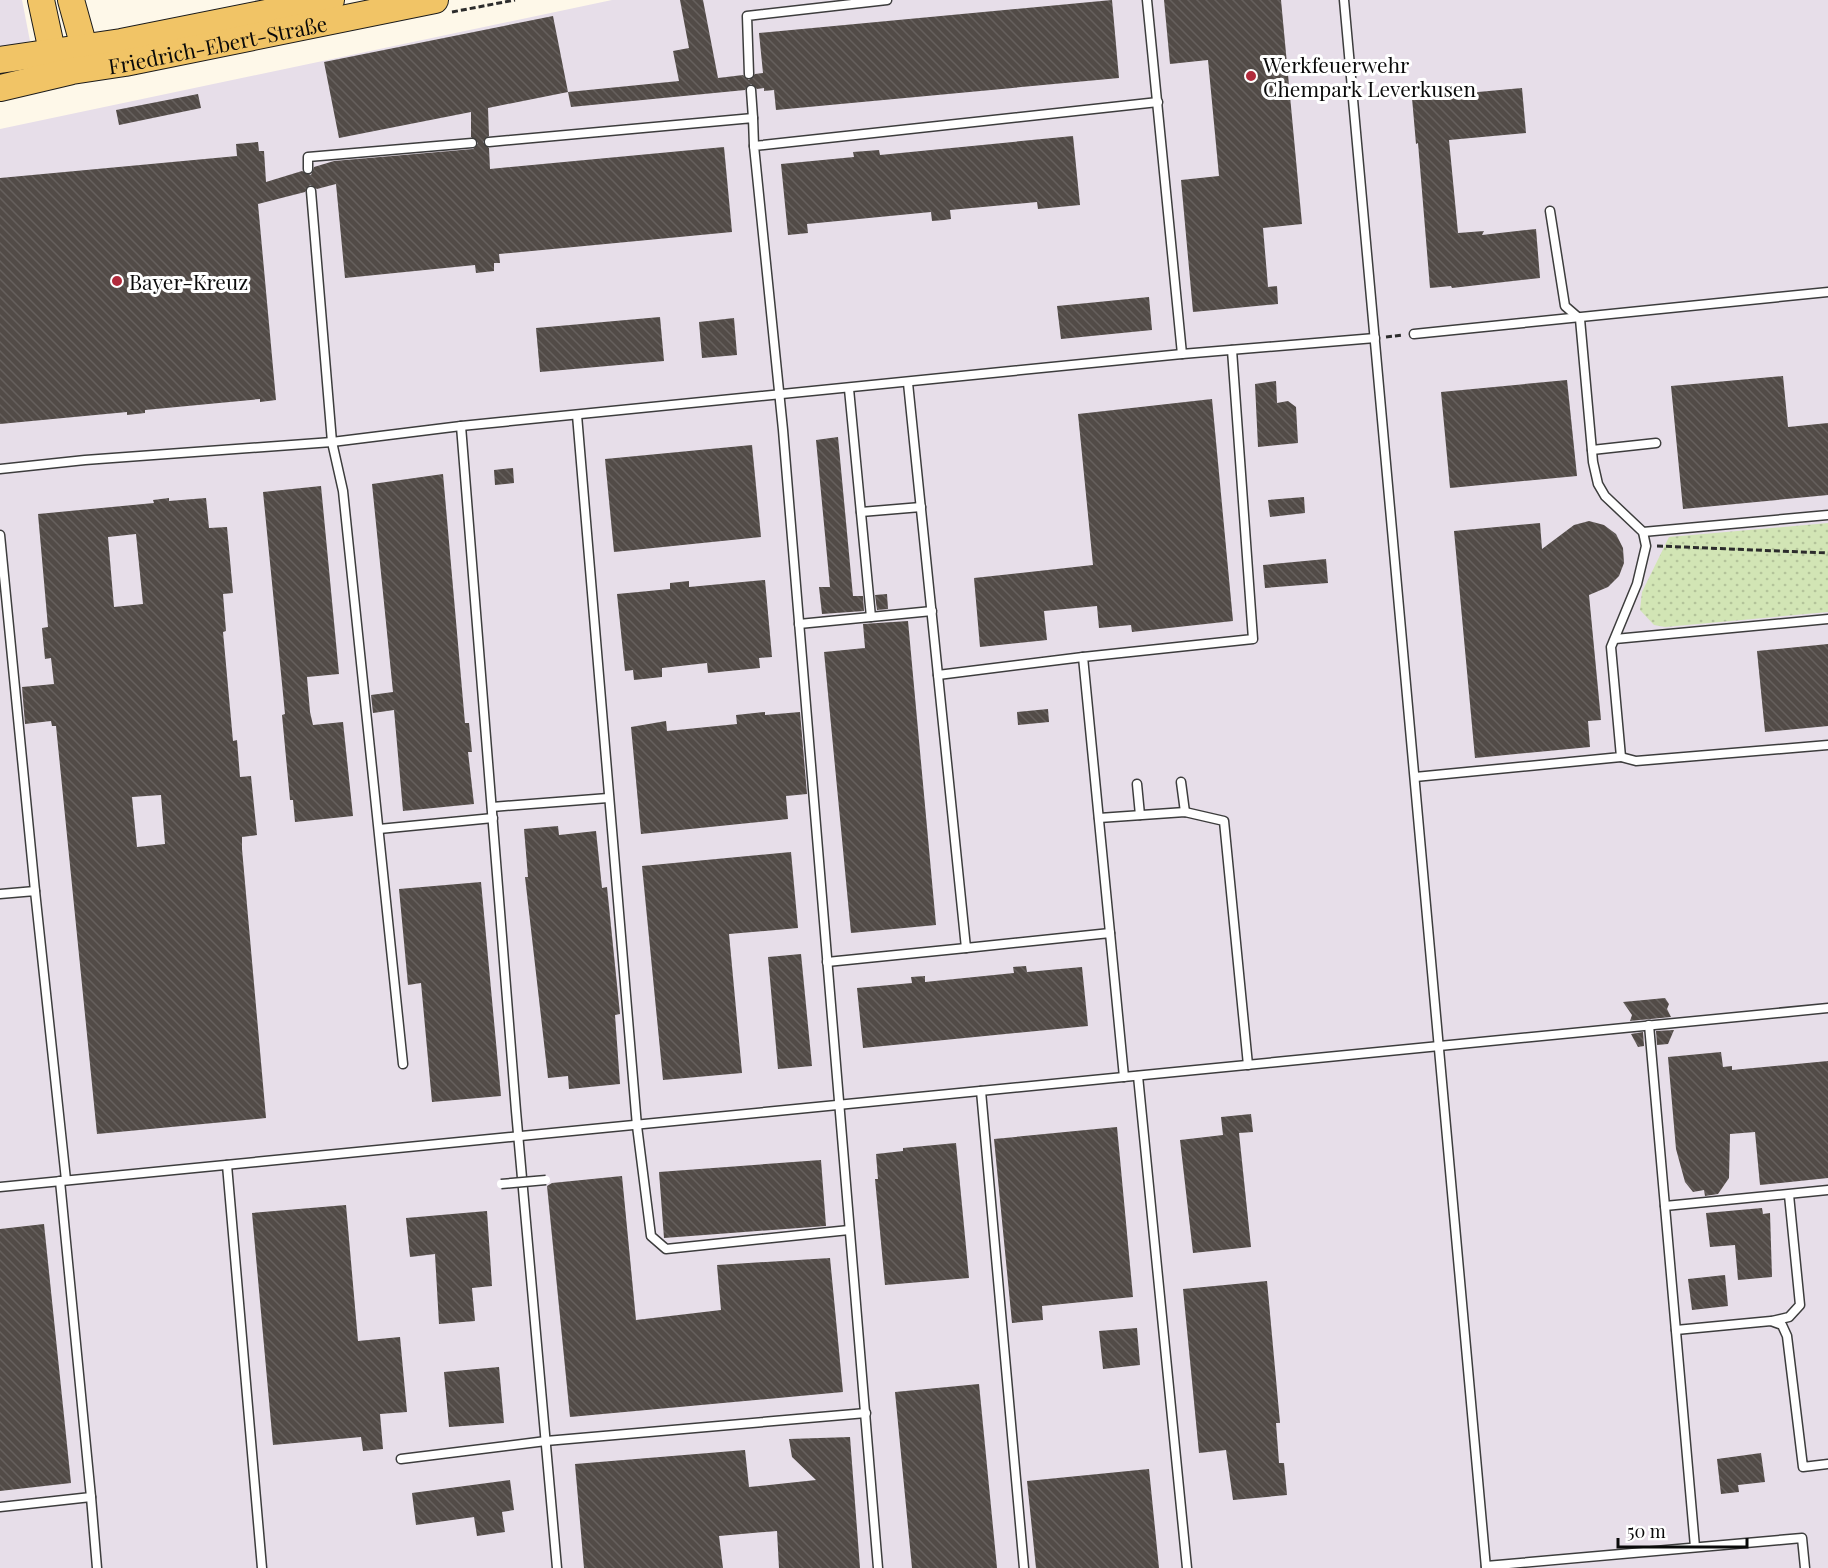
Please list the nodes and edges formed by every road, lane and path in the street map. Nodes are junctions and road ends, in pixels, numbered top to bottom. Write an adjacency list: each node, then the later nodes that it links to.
1 (41, 0): 9 (main road)
2 (71, 0): 8 (main road)
3 (331, 0): 8 (main road, Friedrich-Ebert-Straße)
4 (435, 0): 11 (main road, Friedrich-Ebert-Straße)
5 (887, 0): 12 (lane)
6 (1147, 0): 15 (lane)
7 (1344, 0): 26 (lane)
8 (84, 47): 9 (main road, Friedrich-Ebert-Straße); 11 (main road)
9 (51, 51): 10 (main road, Friedrich-Ebert-Straße); 11 (main road)
10 (0, 60)
11 (72, 71): 13 (main road, Friedrich-Ebert-Straße)
12 (749, 75)
13 (0, 88)
14 (751, 90): 16 (lane)
15 (1158, 102): 19 (lane); 28 (lane)
16 (753, 118): 17 (lane); 19 (lane)
17 (489, 142)
18 (472, 143): 20 (lane)
19 (754, 146): 31 (lane)
20 (308, 169)
21 (311, 190): 34 (lane)
22 (1550, 211): 24 (lane)
23 (1828, 292): 24 (lane)
24 (1580, 320): 25 (lane); 36 (lane)
25 (1414, 334): 26 (path)
26 (1375, 338): 27 (lane); 54 (lane)
27 (1232, 350): 28 (lane); 50 (lane)
28 (1182, 354): 29 (lane)
29 (908, 383): 30 (lane); 38 (lane)
30 (849, 389): 31 (lane); 39 (lane)
31 (780, 396): 32 (lane); 48 (lane)
32 (577, 415): 33 (lane); 57 (lane)
33 (461, 426): 34 (lane); 58 (lane)
34 (332, 442): 37 (lane); 63 (lane)
35 (1656, 443): 36 (lane)
36 (1592, 450): 41 (lane)
37 (0, 469)
38 (921, 507): 39 (lane); 45 (lane)
39 (861, 512): 46 (lane)
40 (1828, 515): 41 (lane)
41 (1642, 532): 43 (lane)
42 (0, 536): 64 (lane)
43 (1646, 546): 44 (path); 49 (lane)
44 (1828, 553)
45 (932, 611): 46 (lane); 51 (lane)
46 (871, 617): 48 (lane)
47 (1828, 619): 49 (lane)
48 (799, 624): 68 (lane)
49 (1615, 639): 53 (lane)
50 (1083, 657): 51 (lane); 62 (lane)
51 (938, 675): 67 (lane)
52 (1828, 745): 53 (lane)
53 (1621, 757): 54 (lane)
54 (1415, 777): 71 (lane)
55 (1181, 782): 59 (lane)
56 (1137, 784): 60 (lane)
57 (608, 798): 58 (lane); 78 (lane)
58 (492, 807): 61 (lane)
59 (1185, 812): 60 (lane); 73 (lane)
60 (1140, 815): 62 (lane)
61 (493, 818): 63 (lane); 79 (lane)
62 (1099, 818): 66 (lane)
63 (379, 829): 72 (lane)
64 (35, 891): 65 (lane); 81 (lane)
65 (0, 894)
66 (1110, 933): 67 (lane); 75 (lane)
67 (966, 948): 68 (lane)
68 (827, 962): 77 (lane)
69 (1828, 1008): 70 (lane)
70 (1649, 1025): 71 (lane); 87 (lane)
71 (1439, 1046): 73 (lane); 100 (lane)
72 (403, 1064)
73 (1248, 1065): 74 (lane)
74 (1138, 1076): 75 (lane); 106 (lane)
75 (1124, 1077): 76 (lane)
76 (981, 1091): 77 (lane); 105 (lane)
77 (838, 1105): 78 (lane); 88 (lane)
78 (637, 1126): 79 (lane); 88 (lane)
79 (519, 1138): 80 (lane); 94 (lane)
80 (227, 1165): 81 (lane); 102 (lane)
81 (63, 1180): 84 (lane); 97 (lane)
82 (546, 1180): 83 (lane, bridge)
83 (501, 1184)
84 (0, 1187)
85 (1828, 1190): 86 (lane)
86 (1789, 1195): 87 (lane); 89 (lane)
87 (1665, 1206): 91 (lane)
88 (849, 1230): 93 (lane)
89 (1789, 1317): 90 (lane); 92 (lane)
90 (1772, 1321): 91 (lane); 92 (lane)
91 (1676, 1330): 99 (lane)
92 (1787, 1335): 96 (lane)
93 (866, 1413): 94 (lane); 104 (lane)
94 (546, 1441): 95 (lane); 103 (lane)
95 (401, 1459)
96 (1828, 1464)
97 (91, 1497): 98 (lane); 101 (lane)
98 (0, 1507)
99 (1695, 1547): 100 (lane); 107 (lane)
100 (1486, 1567)
101 (97, 1568)
102 (262, 1568)
103 (557, 1568)
104 (878, 1568)
105 (1024, 1568)
106 (1187, 1568)
107 (1804, 1568)

